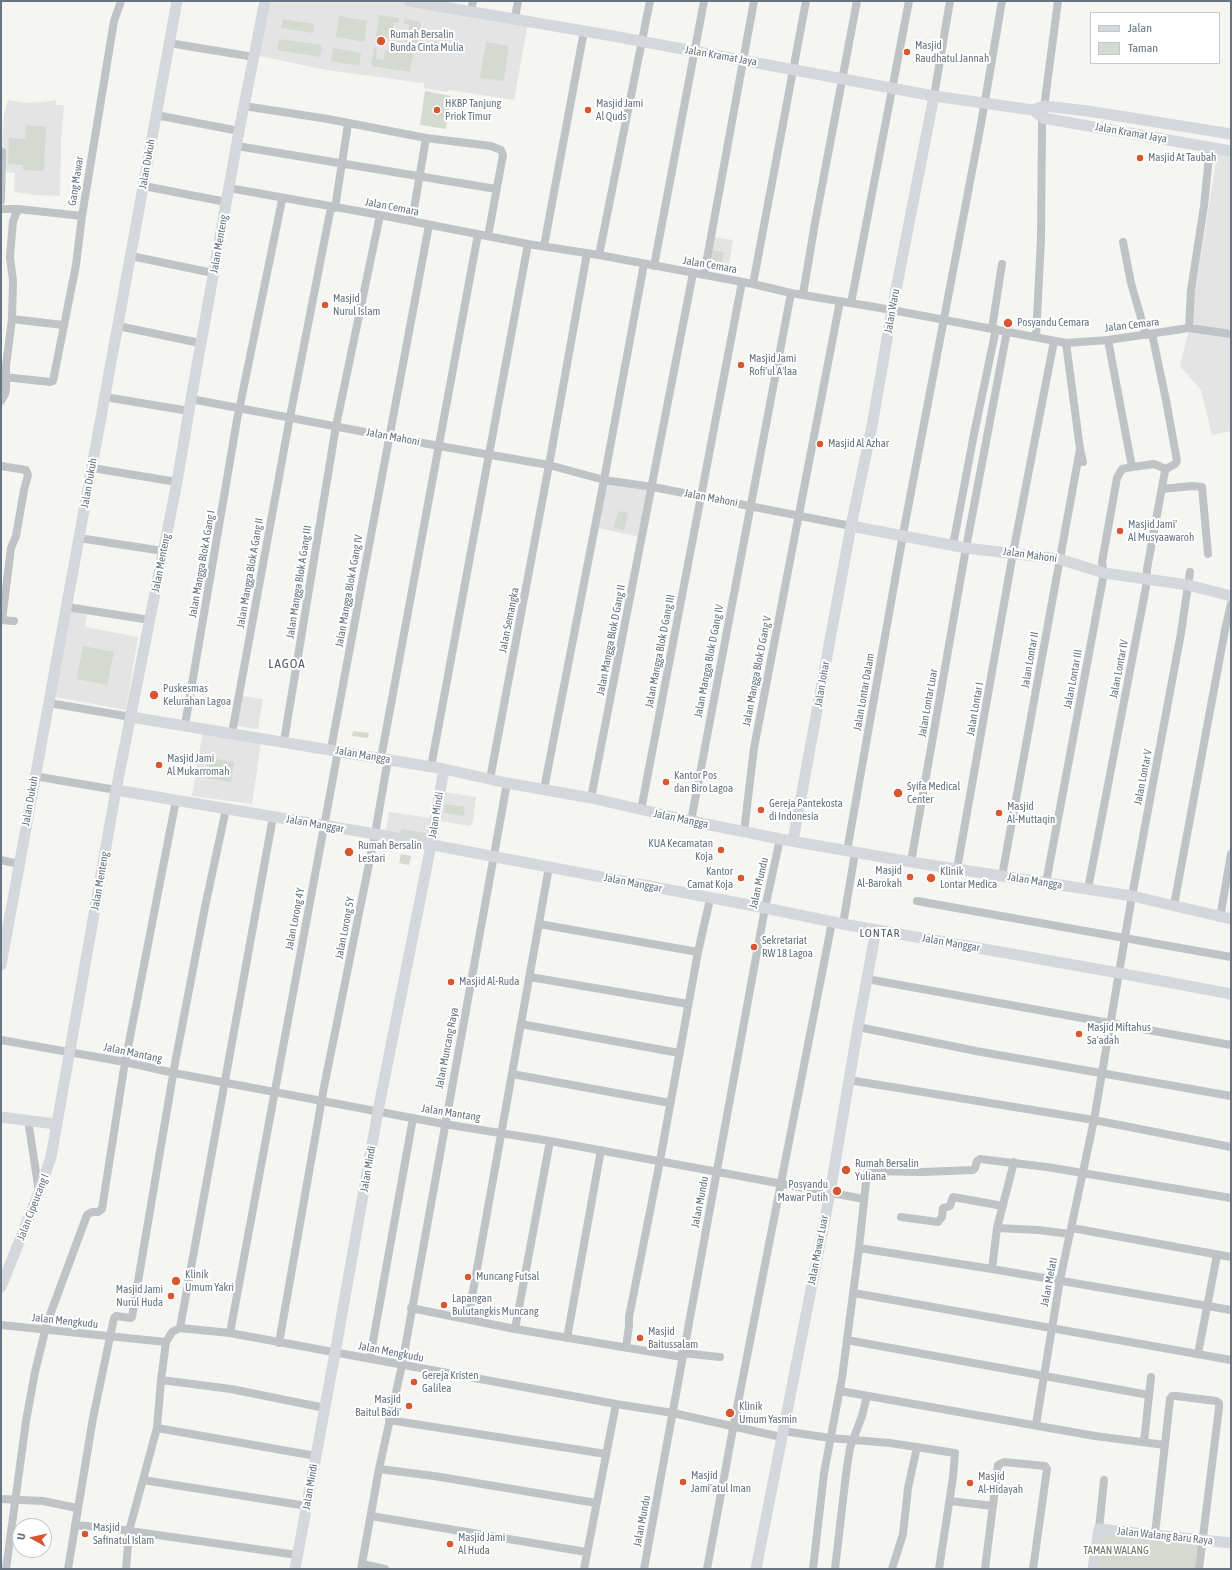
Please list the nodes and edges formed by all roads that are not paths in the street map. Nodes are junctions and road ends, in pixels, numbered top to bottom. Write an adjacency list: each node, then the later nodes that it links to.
1 (121, 1): 52 (street, Gang Mawar)
2 (177, 1): 18 (street, Jalan Dukuh)
3 (265, 1): 20 (street, Jalan Menteng)
4 (650, 1): 17 (street)
5 (704, 1): 19 (street)
6 (754, 1): 21 (street)
7 (806, 1): 22 (street)
8 (856, 1): 23 (street)
9 (909, 1): 24 (street)
10 (950, 1): 25 (street)
11 (1002, 1): 26 (street, Jalan Lontar Dalam)
12 (1058, 1): 28 (street)
13 (415, 2): 14 (street, Jalan Kramat Jaya)
14 (472, 6): 15 (street, Jalan Kramat Jaya)
15 (517, 9): 16 (street, Jalan Kramat Jaya)
16 (584, 31): 17 (street, Jalan Kramat Jaya); 59 (street)
17 (643, 41): 19 (street, Jalan Kramat Jaya); 61 (street)
18 (170, 43): 20 (street); 30 (street, Jalan Dukuh)
19 (695, 52): 21 (street, Jalan Kramat Jaya); 64 (street)
20 (254, 57): 27 (street, Jalan Menteng)
21 (744, 60): 22 (street, Jalan Kramat Jaya); 66 (street)
22 (793, 69): 23 (street, Jalan Kramat Jaya); 69 (street)
23 (842, 78): 24 (street, Jalan Kramat Jaya); 72 (street)
24 (893, 88): 25 (street, Jalan Kramat Jaya); 74 (street)
25 (934, 96): 26 (street, Jalan Kramat Jaya); 75 (street, Jalan Waru)
26 (985, 104): 29 (street, Jalan Kramat Jaya); 77 (street, Jalan Lontar Dalam)
27 (244, 106): 32 (street); 33 (street, Jalan Menteng)
28 (1044, 106): 29 (street, Jalan Kramat Jaya); 31 (street); 34 (street, Jalan Kramat Jaya)
29 (1033, 110): 31 (street)
30 (156, 115): 33 (street); 42 (street, Jalan Dukuh)
31 (1042, 118): 37 (street, Jalan Kramat Jaya); 85 (street)
32 (348, 124): 35 (street); 40 (street, Jalan Mangga Blok A Gang II)
33 (239, 131): 36 (street, Jalan Menteng)
34 (1231, 134)
35 (426, 138): 41 (street); 44 (street)
36 (237, 146): 40 (street); 43 (street, Jalan Menteng)
37 (1210, 147): 38 (street, Jalan Kramat Jaya); 80 (street)
38 (1231, 151)
39 (2, 152): 46 (street)
40 (341, 164): 41 (street); 48 (street, Jalan Mangga Blok A Gang II)
41 (420, 177): 44 (street); 53 (street)
42 (144, 186): 47 (street); 62 (street, Jalan Dukuh)
43 (229, 188): 45 (street, Jalan Cemara); 47 (street, Jalan Menteng)
44 (496, 189): 56 (street)
45 (282, 198): 48 (street, Jalan Cemara); 94 (street, Jalan Mangga Blok A Gang I)
46 (1, 201)
47 (226, 202): 67 (street, Jalan Menteng)
48 (333, 207): 51 (street, Jalan Cemara); 96 (street, Jalan Mangga Blok A Gang II)
49 (1, 209): 50 (street)
50 (18, 210): 52 (street); 76 (street)
51 (380, 215): 53 (street, Jalan Cemara); 97 (street, Jalan Mangga Blok A Gang III)
52 (82, 216): 78 (street, Gang Mawar)
53 (412, 221): 54 (street, Jalan Cemara)
54 (429, 225): 55 (street, Jalan Cemara); 98 (street, Jalan Mangga Blok A Gang IV)
55 (478, 234): 56 (street, Jalan Cemara); 99 (street, Jalan Lorong 5Y)
56 (488, 236): 58 (street, Jalan Cemara)
57 (1122, 242): 83 (street)
58 (528, 244): 59 (street, Jalan Cemara); 101 (street)
59 (544, 246): 60 (street, Jalan Cemara)
60 (587, 253): 61 (street, Jalan Cemara); 104 (street, Jalan Semangka)
61 (599, 255): 63 (street, Jalan Cemara)
62 (131, 256): 67 (street); 79 (street, Jalan Dukuh)
63 (644, 264): 64 (street, Jalan Cemara); 108 (street)
64 (654, 264): 68 (street, Jalan Cemara)
65 (1002, 264): 81 (street)
66 (705, 271): 68 (street, Jalan Cemara); 70 (street, Jalan Cemara)
67 (213, 273): 88 (street, Jalan Menteng)
68 (693, 273): 110 (street, Jalan Mangga Blok D Gang II)
69 (753, 281): 70 (street, Jalan Cemara); 71 (street, Jalan Cemara)
70 (742, 282): 112 (street, Jalan Mangga Blok D Gang III)
71 (791, 293): 72 (street, Jalan Cemara); 113 (street, Jalan Mangga Blok D Gang IV)
72 (803, 294): 73 (street, Jalan Cemara)
73 (840, 301): 74 (street, Jalan Cemara); 114 (street, Jalan Mangga Blok D Gang V)
74 (852, 303): 75 (street, Jalan Cemara)
75 (892, 310): 77 (street, Jalan Cemara); 115 (street, Jalan Waru)
76 (12, 319): 78 (street); 90 (street)
77 (944, 320): 81 (street, Jalan Cemara); 116 (street, Jalan Lontar Dalam)
78 (63, 325): 90 (street, Gang Mawar)
79 (118, 326): 88 (street); 91 (street, Jalan Dukuh)
80 (1189, 328): 83 (street, Jalan Cemara); 84 (street, Jalan Cemara)
81 (994, 329): 82 (street, Jalan Cemara); 118 (street)
82 (1006, 332): 85 (street, Jalan Cemara); 119 (street, Jalan Lontar Luar)
83 (1149, 334): 86 (street, Jalan Cemara); 107 (street)
84 (1231, 334)
85 (1036, 338): 87 (street, Jalan Cemara)
86 (1108, 340): 89 (street, Jalan Cemara); 103 (street)
87 (1054, 341): 89 (street, Jalan Cemara); 121 (street, Jalan Lontar I)
88 (200, 343): 92 (street, Jalan Menteng)
89 (1066, 343): 100 (street)
90 (5, 377): 93 (street)
91 (105, 397): 95 (street); 106 (street, Jalan Dukuh)
92 (191, 399): 94 (street, Jalan Mahoni); 95 (street, Jalan Menteng)
93 (1, 401)
94 (240, 408): 96 (street, Jalan Mahoni); 136 (street, Jalan Mangga Blok A Gang I)
95 (188, 411): 109 (street, Jalan Menteng)
96 (290, 417): 97 (street, Jalan Mahoni); 137 (street, Jalan Mangga Blok A Gang II)
97 (336, 426): 98 (street, Jalan Mahoni); 138 (street, Jalan Mangga Blok A Gang III)
98 (389, 437): 99 (street, Jalan Mahoni); 139 (street, Jalan Mangga Blok A Gang IV)
99 (439, 446): 101 (street, Jalan Mahoni); 140 (street, Jalan Lorong 5Y)
100 (1080, 449): 102 (street); 123 (street, Jalan Lontar II)
101 (488, 455): 104 (street, Jalan Mahoni); 141 (street)
102 (1083, 462)
103 (1132, 463): 107 (street); 125 (street, Jalan Lontar III)
104 (549, 465): 108 (street, Jalan Mahoni); 144 (street, Jalan Semangka)
105 (1, 466): 131 (street)
106 (92, 468): 109 (street); 117 (street, Jalan Dukuh)
107 (1166, 469): 111 (street, Jalan Lontar IV)
108 (604, 480): 110 (street, Jalan Mahoni); 146 (street)
109 (177, 482): 120 (street, Jalan Menteng)
110 (653, 487): 112 (street, Jalan Mahoni); 148 (street, Jalan Mangga Blok D Gang II)
111 (1162, 489): 122 (street); 126 (street, Jalan Lontar IV)
112 (701, 496): 113 (street, Jalan Mahoni); 151 (street, Jalan Mangga Blok D Gang III)
113 (751, 505): 114 (street, Jalan Mahoni); 153 (street, Jalan Mangga Blok D Gang IV)
114 (800, 515): 115 (street, Jalan Mahoni); 155 (street, Jalan Mangga Blok D Gang V)
115 (851, 526): 116 (street, Jalan Mahoni); 158 (street, Jalan Johar)
116 (903, 536): 118 (street, Jalan Mahoni); 160 (street, Jalan Lontar Dalam)
117 (79, 538): 120 (street); 130 (street, Jalan Dukuh)
118 (953, 545): 119 (street, Jalan Mahoni)
119 (966, 548): 121 (street, Jalan Mahoni); 164 (street, Jalan Lontar Luar)
120 (164, 551): 132 (street, Jalan Menteng)
121 (1013, 553): 123 (street, Jalan Mahoni); 167 (street, Jalan Lontar I)
122 (1208, 554)
123 (1059, 559): 125 (street, Jalan Mahoni); 168 (street, Jalan Lontar II)
124 (1190, 572): 127 (street, Jalan Lontar V)
125 (1104, 573): 126 (street, Jalan Mahoni); 169 (street, Jalan Lontar III)
126 (1146, 579): 127 (street, Jalan Mahoni); 170 (street, Jalan Lontar IV)
127 (1188, 586): 128 (street, Jalan Mahoni); 171 (street, Jalan Lontar V)
128 (1231, 596)
129 (1231, 604): 174 (street)
130 (67, 607): 132 (street); 134 (street, Jalan Dukuh)
131 (2, 620): 133 (street)
132 (150, 620): 135 (street, Jalan Menteng)
133 (14, 621)
134 (49, 703): 135 (street); 143 (street, Jalan Dukuh)
135 (131, 717): 136 (street, Jalan Mangga); 147 (street, Jalan Menteng)
136 (185, 725): 137 (street, Jalan Mangga)
137 (232, 732): 138 (street, Jalan Mangga)
138 (284, 741): 139 (street, Jalan Mangga)
139 (335, 750): 140 (street, Jalan Mangga); 154 (street, Jalan Lorong 4Y)
140 (384, 759): 141 (street, Jalan Mangga); 156 (street, Jalan Lorong 5Y)
141 (431, 767): 142 (street, Jalan Mangga)
142 (444, 769): 144 (street, Jalan Mangga); 159 (street, Jalan Mindi)
143 (34, 776): 147 (street, Jalan Manggar); 165 (street, Jalan Dukuh)
144 (490, 779): 145 (street, Jalan Mangga)
145 (507, 783): 146 (street, Jalan Mangga); 162 (street, Jalan Muncang Raya)
146 (544, 789): 148 (street, Jalan Mangga)
147 (116, 790): 149 (street, Jalan Manggar); 194 (street, Jalan Menteng)
148 (591, 798): 151 (street, Jalan Mangga)
149 (176, 800): 150 (street, Jalan Manggar); 196 (street)
150 (226, 808): 152 (street, Jalan Manggar); 197 (street)
151 (641, 810): 153 (street, Jalan Mangga)
152 (274, 817): 154 (street, Jalan Manggar); 201 (street)
153 (691, 821): 155 (street, Jalan Mangga)
154 (324, 826): 156 (street, Jalan Manggar); 202 (street, Jalan Lorong 4Y)
155 (744, 832): 157 (street, Jalan Mangga)
156 (375, 834): 159 (street, Jalan Manggar); 204 (street, Jalan Lorong 5Y)
157 (780, 839): 158 (street, Jalan Mangga); 175 (street, Jalan Mundu)
158 (793, 841): 160 (street, Jalan Mangga)
159 (431, 845): 162 (street, Jalan Manggar); 206 (street, Jalan Mindi)
160 (851, 852): 164 (street, Jalan Mangga); 177 (street, Jalan Lontar Dalam)
161 (1231, 854): 176 (street)
162 (494, 856): 166 (street, Jalan Manggar); 212 (street, Jalan Muncang Raya)
163 (1, 860): 165 (street)
164 (911, 862): 167 (street, Jalan Mangga)
165 (19, 864): 183 (street, Jalan Dukuh)
166 (549, 867): 172 (street, Jalan Manggar); 178 (street)
167 (957, 869): 168 (street, Jalan Mangga)
168 (1002, 876): 169 (street, Jalan Mangga)
169 (1046, 883): 170 (street, Jalan Mangga)
170 (1088, 889): 171 (street, Jalan Mangga)
171 (1132, 896): 174 (street, Jalan Mangga); 180 (street, Jalan Lontar V)
172 (710, 898): 175 (street, Jalan Manggar); 181 (street)
173 (917, 901): 180 (street)
174 (1174, 905): 176 (street, Jalan Mangga)
175 (765, 908): 177 (street, Jalan Manggar); 219 (street, Jalan Mundu)
176 (1226, 918)
177 (838, 923): 179 (street, Jalan Manggar); 221 (street, Jalan Lontar Dalam)
178 (539, 924): 181 (street); 185 (street)
179 (876, 930): 184 (street, Jalan Manggar); 186 (street, Jalan Mawar Luar)
180 (1125, 937): 182 (street); 184 (street, Jalan Lontar V)
181 (698, 952): 188 (street)
182 (1231, 957)
183 (1, 965)
184 (1119, 972): 187 (street, Jalan Manggar); 189 (street, Jalan Melati)
185 (530, 977): 188 (street); 190 (street)
186 (868, 979): 189 (street); 191 (street, Jalan Mawar Luar)
187 (1231, 994)
188 (688, 1004): 195 (street)
189 (1110, 1023): 193 (street); 198 (street, Jalan Melati)
190 (521, 1024): 195 (street); 199 (street)
191 (858, 1027): 198 (street); 200 (street, Jalan Mawar Luar)
192 (1, 1040): 194 (street, Jalan Mantang)
193 (1231, 1045)
194 (70, 1052): 196 (street, Jalan Mantang); 211 (street, Jalan Menteng)
195 (679, 1053): 205 (street)
196 (126, 1062): 197 (street, Jalan Mantang); 242 (street)
197 (174, 1073): 201 (street, Jalan Mantang); 247 (street)
198 (1102, 1073): 203 (street); 210 (street, Jalan Melati)
199 (512, 1074): 205 (street); 213 (street)
200 (849, 1080): 210 (street); 223 (street, Jalan Mawar Luar)
201 (226, 1082): 202 (street, Jalan Mantang); 243 (street)
202 (274, 1091): 204 (street, Jalan Mantang); 246 (street, Jalan Lorong 4Y)
203 (1231, 1096)
204 (322, 1101): 206 (street, Jalan Mantang); 251 (street, Jalan Lorong 5Y)
205 (670, 1103): 217 (street)
206 (378, 1111): 208 (street, Jalan Mantang); 253 (street, Jalan Mindi)
207 (1, 1117): 209 (street)
208 (413, 1118): 212 (street, Jalan Mantang); 257 (street)
209 (28, 1120): 211 (street); 222 (street)
210 (1094, 1120): 215 (street); 220 (street, Jalan Melati)
211 (56, 1124): 222 (street, Jalan Cipeucang I)
212 (444, 1124): 213 (street, Jalan Mantang); 238 (street, Jalan Muncang Raya)
213 (501, 1132): 214 (street, Jalan Mantang); 240 (street)
214 (550, 1141): 216 (street, Jalan Mantang); 245 (street)
215 (1231, 1147)
216 (601, 1150): 217 (street, Jalan Mantang); 248 (street)
217 (659, 1161): 219 (street, Jalan Mantang); 252 (street)
218 (1014, 1162): 220 (street); 225 (street); 226 (street)
219 (717, 1172): 221 (street, Jalan Mantang); 255 (street, Jalan Mundu)
220 (1083, 1174): 224 (street); 229 (street, Jalan Melati)
221 (781, 1184): 223 (street, Jalan Mantang); 271 (street, Jalan Lontar Dalam)
222 (39, 1192): 235 (street, Jalan Cipeucang I)
223 (830, 1192): 225 (street, Jalan Mantang); 273 (street, Jalan Mawar Luar)
224 (1231, 1198)
225 (864, 1199): 230 (street)
226 (1003, 1206): 227 (street); 228 (street)
227 (901, 1217)
228 (997, 1228): 229 (street); 233 (street)
229 (1071, 1231): 231 (street); 234 (street, Jalan Melati)
230 (859, 1248): 233 (street); 236 (street)
231 (1217, 1255): 232 (street); 237 (street)
232 (1231, 1257)
233 (992, 1269): 234 (street)
234 (1060, 1280): 237 (street); 244 (street, Jalan Melati)
235 (1, 1287)
236 (854, 1293): 244 (street); 249 (street)
237 (1207, 1306): 239 (street); 254 (street)
238 (411, 1308): 240 (street); 259 (street, Jalan Muncang Raya)
239 (1231, 1310)
240 (468, 1319): 245 (street)
241 (1, 1325): 242 (street, Jalan Mengkudu)
242 (47, 1327): 247 (street, Jalan Mengkudu); 285 (street)
243 (180, 1328): 246 (street, Jalan Mengkudu); 250 (street)
244 (1052, 1328): 254 (street); 260 (street, Jalan Melati)
245 (515, 1329): 248 (street)
246 (230, 1333): 251 (street, Jalan Mengkudu)
247 (111, 1337): 250 (street, Jalan Mengkudu); 290 (street)
248 (567, 1338): 252 (street)
249 (847, 1340): 260 (street); 263 (street)
250 (166, 1342): 262 (street)
251 (279, 1343): 253 (street, Jalan Mengkudu)
252 (626, 1347): 255 (street)
253 (336, 1353): 257 (street, Jalan Mengkudu); 267 (street, Jalan Mindi)
254 (1198, 1354): 258 (street)
255 (682, 1355): 256 (street); 268 (street, Jalan Mundu)
256 (720, 1357)
257 (370, 1358): 259 (street, Jalan Mengkudu)
258 (1231, 1360)
259 (402, 1365): 266 (street, Jalan Mengkudu); 269 (street, Jalan Muncang Raya)
260 (1044, 1375): 264 (street); 270 (street, Jalan Melati)
261 (1151, 1377): 264 (street)
262 (161, 1380): 267 (street); 272 (street)
263 (840, 1391): 265 (street); 274 (street)
264 (1149, 1395): 276 (street)
265 (867, 1396): 270 (street); 275 (street)
266 (616, 1404): 268 (street, Jalan Mengkudu); 279 (street)
267 (325, 1408): 280 (street, Jalan Mindi)
268 (673, 1413): 271 (street, Jalan Mengkudu); 307 (street, Jalan Mundu)
269 (389, 1420): 279 (street); 281 (street, Jalan Muncang Raya)
270 (1036, 1424): 276 (street)
271 (733, 1427): 273 (street, Jalan Mengkudu); 308 (street, Jalan Lontar Dalam)
272 (157, 1428): 280 (street); 282 (street)
273 (782, 1434): 274 (street, Jalan Mengkudu); 309 (street, Jalan Mawar Luar)
274 (831, 1438): 275 (street, Jalan Mengkudu); 310 (street)
275 (853, 1440): 278 (street, Jalan Mengkudu); 311 (street)
276 (1144, 1442): 277 (street)
277 (1165, 1444): 295 (street); 296 (street)
278 (917, 1447): 286 (street, Jalan Mengkudu); 312 (street)
279 (606, 1454): 287 (street)
280 (316, 1456): 288 (street, Jalan Mindi)
281 (379, 1469): 287 (street); 291 (street, Jalan Muncang Raya)
282 (143, 1480): 288 (street); 294 (street)
283 (1104, 1480): 293 (street)
284 (1, 1499): 285 (street)
285 (16, 1499): 290 (street); 301 (street)
286 (950, 1501): 289 (street); 313 (street)
287 (596, 1503): 298 (street)
288 (306, 1506): 299 (street, Jalan Mindi)
289 (993, 1506): 314 (street); 315 (street)
290 (77, 1508): 292 (street)
291 (371, 1516): 298 (street); 300 (street, Jalan Muncang Raya)
292 (75, 1525): 294 (street); 302 (street)
293 (1099, 1529): 295 (street, Jalan Walang Baru Raya); 316 (street)
294 (129, 1531): 299 (street); 303 (street)
295 (1155, 1534): 296 (street, Jalan Walang Baru Raya)
296 (1203, 1540): 297 (street, Jalan Walang Baru Raya); 317 (street)
297 (1231, 1543)
298 (586, 1552): 306 (street)
299 (297, 1555): 304 (street, Jalan Mindi)
300 (361, 1566): 305 (street)
301 (6, 1569)
302 (68, 1569)
303 (126, 1569)
304 (295, 1569)
305 (385, 1569)
306 (584, 1569)
307 (644, 1569)
308 (707, 1569)
309 (756, 1569)
310 (813, 1569)
311 (835, 1569)
312 (892, 1569)
313 (939, 1569)
314 (985, 1569)
315 (1033, 1569)
316 (1093, 1569)
317 (1199, 1569)

